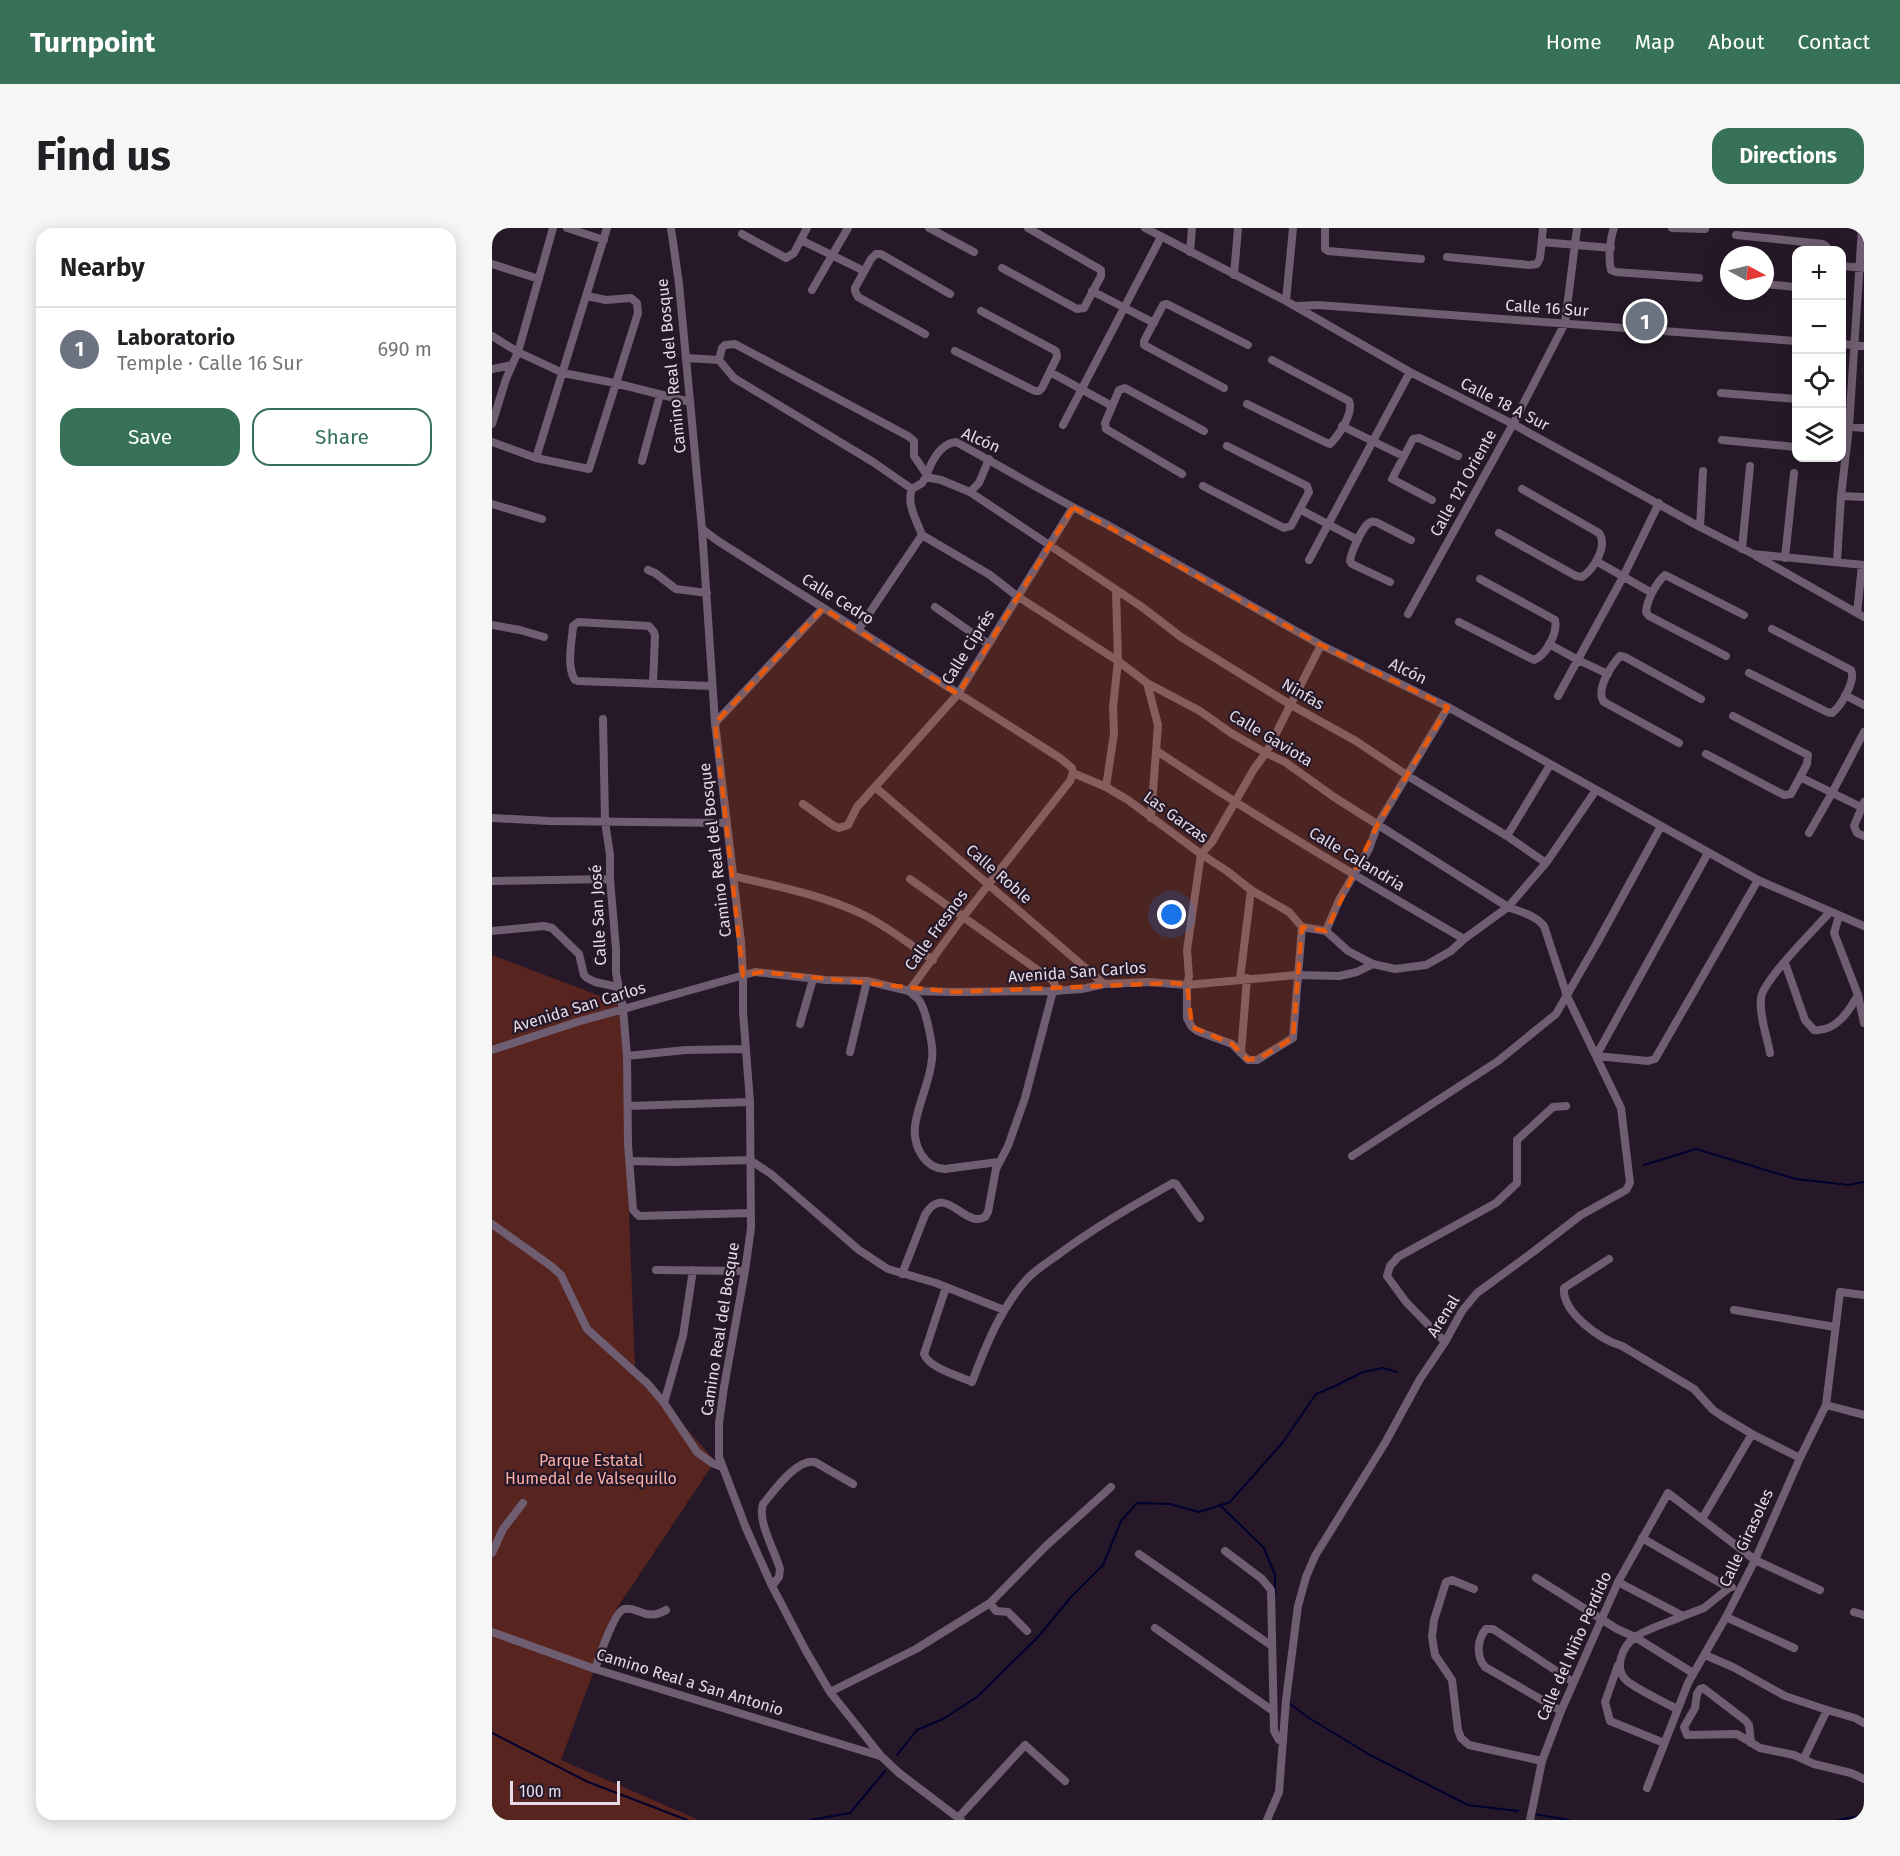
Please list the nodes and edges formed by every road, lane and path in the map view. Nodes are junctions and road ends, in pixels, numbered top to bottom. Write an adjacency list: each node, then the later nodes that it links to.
1 (553, 228): 41 (street)
2 (567, 228): 23 (street)
3 (607, 228): 23 (street)
4 (671, 228): 63 (street, Camino Real del Bosque)
5 (807, 228): 24 (street)
6 (848, 228): 31 (street)
7 (929, 228): 29 (street)
8 (1028, 228): 45 (street)
9 (1145, 228): 22 (street, Calle 18 A Sur)
10 (1192, 228): 30 (street)
11 (1238, 228): 39 (street)
12 (1293, 228): 48 (street)
13 (1325, 228): 33 (street)
14 (1543, 228): 25 (street)
15 (1577, 228): 26 (street, Calle 121 Oriente)
16 (1614, 228): 28 (street)
17 (1672, 228): 19 (street)
18 (1862, 228): 37 (street)
19 (1705, 230)
20 (742, 234): 24 (street)
21 (1736, 235): 27 (street)
22 (1161, 237): 30 (street, Calle 18 A Sur); 50 (street)
23 (604, 240): 47 (street)
24 (801, 240): 31 (street)
25 (1542, 242): 26 (street); 32 (street)
26 (1575, 244): 28 (street); 53 (street, Calle 121 Oriente)
27 (1826, 246)
28 (1611, 248): 40 (street)
29 (974, 252)
30 (1190, 252): 39 (street, Calle 18 A Sur)
31 (832, 255): 38 (street); 44 (street)
32 (1447, 257)
33 (1421, 259)
34 (492, 264): 41 (street)
35 (1846, 266): 37 (street)
36 (1002, 268): 45 (street)
37 (1862, 268): 59 (street)
38 (864, 271): 46 (street); 54 (street)
39 (1234, 275): 48 (street, Calle 18 A Sur)
40 (1699, 278)
41 (539, 279): 62 (street)
42 (1774, 285): 43 (street)
43 (1792, 287)
44 (812, 290)
45 (1092, 291): 50 (street)
46 (950, 294)
47 (587, 296): 70 (street); 71 (street)
48 (1286, 301): 49 (street, Calle 18 A Sur)
49 (1296, 306): 53 (street, Calle 16 Sur); 69 (street, Calle 18 A Sur)
50 (1125, 307): 52 (street); 73 (street)
51 (981, 311): 68 (street)
52 (1154, 323): 58 (street); 72 (street)
53 (1565, 323): 56 (street, Calle 16 Sur); 83 (street, Calle 121 Oriente)
54 (925, 334)
55 (492, 336): 62 (street)
56 (1792, 341)
57 (1846, 344): 59 (street)
58 (1248, 345)
59 (1854, 345): 60 (street); 81 (street)
60 (1864, 346)
61 (955, 351): 68 (street)
62 (518, 352): 66 (street); 70 (street)
63 (686, 358): 64 (street); 78 (street, Camino Real del Bosque)
64 (719, 360): 104 (street); 106 (street)
65 (1272, 360): 85 (street)
66 (512, 365): 67 (street); 76 (street)
67 (493, 370)
68 (1050, 372): 73 (street)
69 (1410, 372): 83 (street, Calle 18 A Sur); 90 (street)
70 (563, 373): 71 (street); 96 (street)
71 (615, 383): 75 (street); 96 (street)
72 (1224, 388)
73 (1082, 389): 80 (street); 84 (street)
74 (1720, 393): 77 (street)
75 (660, 395): 78 (street); 98 (street)
76 (496, 396): 82 (street)
77 (1792, 399)
78 (690, 402): 119 (street, Camino Real del Bosque)
79 (1247, 404): 85 (street)
80 (1112, 406): 88 (street); 103 (street)
81 (1846, 418)
82 (492, 424)
83 (1513, 424): 112 (street, Calle 18 A Sur); 142 (street, Calle 121 Oriente)
84 (1063, 425)
85 (1342, 426): 90 (street)
86 (1846, 427): 87 (street)
87 (1864, 428)
88 (1204, 431)
89 (1722, 440): 93 (street)
90 (1373, 441): 94 (street); 117 (street)
91 (492, 442): 96 (street)
92 (1227, 446): 115 (street)
93 (1792, 447)
94 (1403, 456): 95 (street); 111 (street)
95 (1458, 456)
96 (536, 458)
97 (988, 459): 104 (street, Alcón); 108 (street); 114 (street, Alcón)
98 (642, 461)
99 (1843, 462): 109 (street)
100 (1750, 465): 125 (street)
101 (1703, 471): 118 (street)
102 (1794, 473): 127 (street)
103 (1182, 474)
104 (926, 476): 106 (street); 108 (street, Ninfas)
105 (1203, 486): 115 (street)
106 (912, 489): 121 (street)
107 (1522, 489): 129 (street)
108 (970, 492): 124 (street, Ninfas)
109 (1841, 496): 110 (street); 130 (street)
110 (1864, 497)
111 (1432, 500)
112 (1659, 503): 118 (street, Calle 18 A Sur); 133 (street)
113 (492, 504): 116 (street)
114 (1073, 507): 124 (street, Calle Ciprés); 152 (street, Alcón)
115 (1301, 510): 117 (street)
116 (542, 519)
117 (1329, 523): 122 (street); 128 (street)
118 (1700, 527): 125 (street, Calle 18 A Sur)
119 (702, 529): 137 (street, Camino Real del Bosque); 141 (street, Calle Cedro)
120 (1498, 533): 129 (street)
121 (922, 535): 139 (street, Calle Gaviota); 148 (street)
122 (1358, 540): 123 (street); 135 (street)
123 (1411, 540)
124 (1049, 546): 136 (street, Ninfas); 139 (street, Calle Ciprés)
125 (1743, 549): 126 (street, Calle 18 A Sur)
126 (1753, 554): 127 (street, Calle 18 A Sur); 144 (street)
127 (1785, 558): 130 (street, Calle 18 A Sur)
128 (1309, 560)
129 (1596, 561): 133 (street)
130 (1837, 562): 131 (street, Calle 18 A Sur)
131 (1863, 565): 144 (street)
132 (648, 570): 137 (street)
133 (1623, 577): 138 (street); 154 (street)
134 (1480, 579): 151 (street)
135 (1390, 582)
136 (1116, 591): 155 (street); 166 (street, Ninfas)
137 (707, 593): 160 (street, Camino Real del Bosque)
138 (1653, 593): 143 (street); 153 (street)
139 (1017, 596): 150 (street, Calle Ciprés); 155 (street, Calle Gaviota)
140 (935, 607): 150 (street)
141 (823, 608): 148 (street, Calle Cedro); 172 (street)
142 (1408, 614)
143 (1744, 615)
144 (1861, 615)
145 (1459, 622): 151 (street)
146 (492, 625): 149 (street)
147 (1772, 629): 163 (street)
148 (858, 630): 162 (street, Calle Cedro)
149 (544, 637)
150 (988, 644): 162 (street, Calle Ciprés)
151 (1549, 644): 154 (street)
152 (1321, 645): 166 (street); 168 (street, Alcón)
153 (1726, 656)
154 (1578, 660): 157 (street); 164 (street)
155 (1118, 661): 159 (street, Calle Gaviota); 183 (street)
156 (1749, 673): 163 (street)
157 (1608, 674): 165 (street); 174 (street)
158 (653, 683): 158 (street); 160 (street)
159 (1147, 683): 161 (street, Calle Gaviota); 169 (street)
160 (712, 686): 172 (street, Camino Real del Bosque)
161 (1162, 691): 169 (street); 176 (street, Calle Gaviota)
162 (958, 694): 179 (street, Las Garzas); 182 (street, Calle Ciprés)
163 (1845, 695): 167 (street)
164 (1558, 696)
165 (1701, 699)
166 (1292, 705): 176 (street); 180 (street, Ninfas)
167 (1864, 705)
168 (1448, 707): 178 (street, Alcón); 180 (street)
169 (1158, 716): 175 (street)
170 (1733, 716): 181 (street)
171 (603, 719): 191 (street, Calle San José)
172 (715, 723): 192 (street, Camino Real del Bosque)
173 (1864, 732): 185 (street)
174 (1679, 743)
175 (1157, 751): 186 (street, Calle Calandria); 190 (street)
176 (1266, 753): 186 (street); 193 (street, Calle Gaviota)
177 (1706, 754): 181 (street)
178 (1550, 765): 184 (street, Alcón); 196 (street)
179 (1074, 773): 183 (street, Las Garzas); 207 (street, Calle Fresnos)
180 (1408, 776): 193 (street); 196 (street, Ninfas)
181 (1800, 777): 185 (street)
182 (875, 787): 187 (street, Calle Ciprés); 207 (street, Calle Roble)
183 (1106, 787): 190 (street, Las Garzas)
184 (1596, 790): 194 (street, Alcón); 200 (street, Avenida San Carlos)
185 (1832, 793): 188 (street); 195 (street)
186 (1236, 803): 199 (street); 201 (street, Calle Calandria)
187 (803, 804)
188 (1863, 804): 197 (street)
189 (492, 818): 191 (street)
190 (1151, 818): 199 (street, Las Garzas)
191 (605, 821): 192 (street); 203 (street, Calle San José)
192 (726, 823): 202 (street, Camino Real del Bosque)
193 (1378, 824): 201 (street); 209 (street, Calle Gaviota)
194 (1661, 826): 198 (street, Alcón); 231 (street)
195 (1809, 833)
196 (1507, 836): 200 (street, Ninfas)
197 (1864, 836)
198 (1708, 853): 205 (street, Alcón); 241 (street)
199 (1201, 854): 208 (street, Las Garzas); 226 (street)
200 (1546, 863): 209 (street, Avenida San Carlos)
201 (1354, 875): 215 (street); 216 (street, Calle Calandria)
202 (732, 876): 217 (street); 221 (street, Camino Real del Bosque)
203 (610, 879): 206 (street); 227 (street, Calle San José)
204 (910, 879): 211 (street)
205 (1758, 880): 210 (street, Alcón); 241 (street)
206 (492, 881)
207 (989, 884): 211 (street, Calle Fresnos); 225 (street, Calle Roble)
208 (1251, 890): 213 (street, Las Garzas); 223 (street)
209 (1508, 907): 216 (street, Avenida San Carlos); 231 (street, Arenal)
210 (1835, 914): 212 (street, Alcón); 218 (street); 230 (street)
211 (963, 917): 217 (street, Calle Fresnos); 229 (street)
212 (1864, 926)
213 (1302, 927): 215 (street); 220 (street)
214 (492, 931): 227 (street)
215 (1326, 932): 219 (street)
216 (1464, 939): 219 (street, Avenida San Carlos)
217 (933, 960): 228 (street, Calle Fresnos)
218 (1785, 963): 230 (street); 239 (street)
219 (1373, 964): 220 (street, Avenida San Carlos)
220 (1297, 975): 223 (street, Avenida San Carlos); 238 (street)
221 (743, 976): 222 (street, Avenida San Carlos); 232 (street, Avenida San Carlos); 235 (street, Camino Real del Bosque)
222 (813, 979): 224 (street, Avenida San Carlos); 234 (street)
223 (1243, 979): 226 (street, Avenida San Carlos); 238 (street)
224 (867, 981): 228 (street, Avenida San Carlos); 237 (street)
225 (1104, 984): 226 (street, Avenida San Carlos); 229 (street, Avenida San Carlos)
226 (1187, 985): 238 (street)
227 (618, 987): 232 (street, Calle San José)
228 (909, 990): 229 (street, Avenida San Carlos); 248 (street)
229 (1055, 991): 248 (street)
230 (1858, 995): 233 (street)
231 (1566, 996): 241 (street, Arenal); 245 (street)
232 (623, 1009): 236 (street, Avenida San Carlos); 240 (street, Calle San José)
233 (1864, 1023)
234 (800, 1024)
235 (746, 1049): 240 (street); 242 (street, Camino Real del Bosque)
236 (492, 1050)
237 (850, 1052)
238 (1241, 1053)
239 (1770, 1053)
240 (627, 1056): 243 (street, Calle San José)
241 (1596, 1056): 262 (street, Arenal)
242 (750, 1102): 243 (street); 246 (street, Camino Real del Bosque)
243 (628, 1106): 247 (street, Calle San José)
244 (1566, 1106): 262 (street)
245 (1352, 1156)
246 (750, 1160): 247 (street); 249 (street, Camino Real del Bosque); 256 (street)
247 (630, 1161): 249 (street, Calle San José)
248 (998, 1162): 256 (street)
249 (751, 1213): 255 (street, Camino Real del Bosque)
250 (1200, 1218): 259 (street)
251 (492, 1224): 263 (street)
252 (1609, 1259): 266 (street)
253 (656, 1270): 254 (street)
254 (693, 1270): 255 (street); 263 (street)
255 (745, 1271): 268 (street, Camino Real del Bosque)
256 (902, 1274): 257 (street)
257 (946, 1287): 259 (street); 259 (street)
258 (1864, 1295): 261 (street, Calle Girasoles)
259 (1004, 1310)
260 (1734, 1310): 261 (street)
261 (1834, 1327): 264 (street, Calle Girasoles)
262 (1445, 1342): 309 (street, Arenal)
263 (663, 1403): 268 (street)
264 (1826, 1405): 265 (street); 267 (street, Calle Girasoles)
265 (1864, 1415)
266 (1752, 1434): 267 (street); 272 (street)
267 (1800, 1458): 277 (street, Calle Girasoles)
268 (722, 1467): 281 (street, Camino Real a San Antonio)
269 (853, 1484): 281 (street)
270 (1111, 1487): 285 (street)
271 (523, 1503): 275 (street)
272 (1702, 1519): 273 (street, Calle del Niño Perdido); 277 (street)
273 (1642, 1538): 279 (street, Calle del Niño Perdido); 282 (street)
274 (1225, 1551): 296 (street)
275 (492, 1553)
276 (1139, 1554): 296 (street)
277 (1755, 1560): 280 (street, Calle Girasoles); 284 (street)
278 (1536, 1578): 291 (street)
279 (1618, 1582): 289 (street); 291 (street, Calle del Niño Perdido)
280 (1741, 1584): 282 (street); 290 (street, Calle Girasoles)
281 (772, 1586): 303 (street, Camino Real a San Antonio)
282 (1729, 1588): 289 (street)
283 (1474, 1589): 314 (street)
284 (1820, 1590)
285 (990, 1603): 293 (street); 303 (street)
286 (666, 1610): 300 (street)
287 (1854, 1612): 288 (street)
288 (1864, 1615)
289 (1683, 1616): 295 (street)
290 (1726, 1617): 297 (street); 298 (street, Calle Girasoles)
291 (1600, 1619): 295 (street); 302 (street, Calle del Niño Perdido)
292 (1155, 1628): 306 (street)
293 (1027, 1631)
294 (492, 1632): 300 (street, Camino Real a San Antonio)
295 (1635, 1637): 299 (street); 301 (street)
296 (1272, 1646): 306 (street)
297 (1794, 1648)
298 (1705, 1655): 301 (street, Calle Girasoles); 305 (street)
299 (1618, 1665): 304 (street); 310 (street)
300 (595, 1669): 312 (street, Camino Real a San Antonio)
301 (1693, 1673): 304 (street, Calle Girasoles)
302 (1573, 1682): 307 (street, Calle del Niño Perdido); 307 (street)
303 (830, 1692): 312 (street, Camino Real a San Antonio)
304 (1677, 1709): 310 (street, Calle Girasoles)
305 (1827, 1710): 308 (street); 313 (street)
306 (1273, 1711): 309 (street)
307 (1561, 1711): 314 (street, Calle del Niño Perdido)
308 (1864, 1723)
309 (1283, 1742): 319 (street, Arenal)
310 (1664, 1743): 317 (street, Calle Girasoles)
311 (1751, 1743): 311 (street); 313 (street)
312 (881, 1756): 318 (street, Camino Real a San Antonio)
313 (1804, 1758): 315 (street)
314 (1542, 1761): 320 (street, Calle del Niño Perdido)
315 (1864, 1779)
316 (1065, 1781): 318 (street)
317 (1647, 1788)
318 (960, 1819)
319 (1267, 1820)
320 (1530, 1820)

